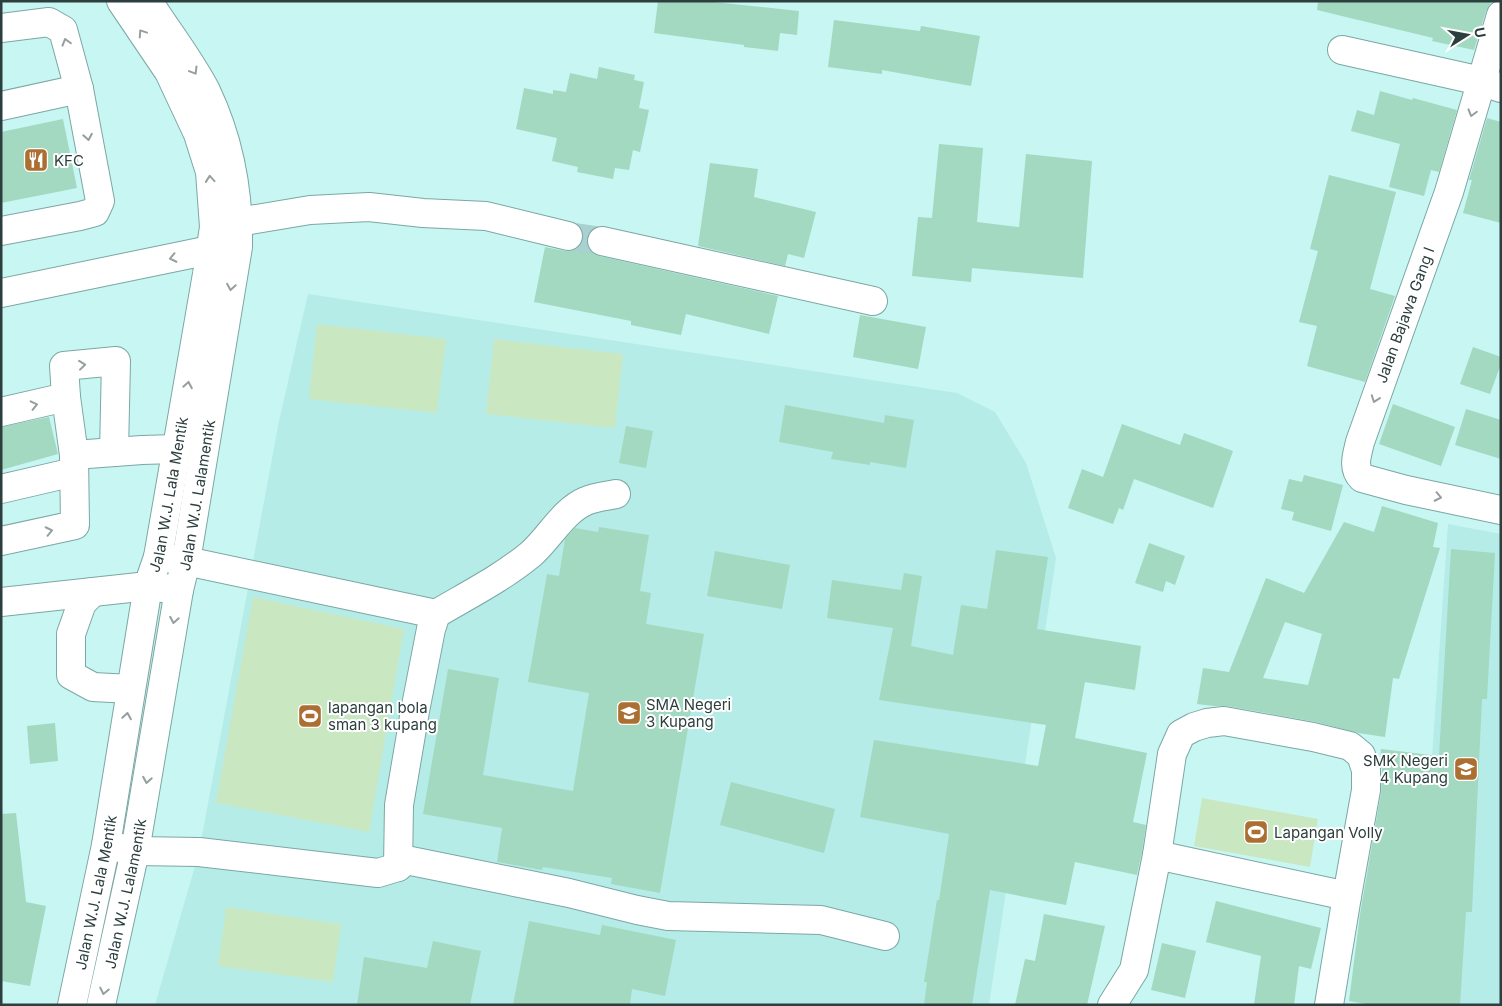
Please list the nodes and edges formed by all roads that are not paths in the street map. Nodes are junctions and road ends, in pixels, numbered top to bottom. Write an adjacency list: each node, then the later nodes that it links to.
1 (121, 1): 10 (main road, Jalan W.J. Lala Mentik, one-way to 1)
2 (148, 1): 10 (main road, Jalan W.J. Lalamentik, one-way to 10)
3 (1501, 16): 6 (main road, Jalan Bajawa Gang I)
4 (1, 28): 7 (main road, one-way to 4)
5 (1342, 50): 6 (main road)
6 (1491, 84): 22 (main road, Jalan Bajawa Gang I, one-way to 22)
7 (79, 89): 8 (main road); 9 (main road, one-way to 9)
8 (1, 106)
9 (1, 231)
10 (225, 236): 11 (main road); 13 (main road, one-way to 13); 17 (main road, Jalan W.J. Lala Mentik, one-way to 10); 25 (main road, Jalan W.J. Lalamentik, one-way to 25)
11 (568, 236)
12 (602, 242): 14 (main road)
13 (1, 293)
14 (873, 301)
15 (66, 397): 16 (main road, one-way to 15); 18 (main road, one-way to 18); 19 (main road)
16 (1, 412)
17 (176, 448): 18 (main road); 24 (main road, Jalan W.J. Lala Mentik)
18 (114, 452): 19 (main road)
19 (74, 463): 20 (main road); 23 (main road, one-way to 19)
20 (1, 489)
21 (616, 494): 30 (main road)
22 (1501, 510)
23 (1, 541)
24 (158, 557): 25 (main road); 26 (main road, Jalan W.J. Lala Mentik)
25 (186, 560): 27 (main road, Jalan W.J. Lalamentik); 30 (main road)
26 (148, 586): 27 (main road); 28 (main road); 31 (main road, Jalan W.J. Lala Mentik)
27 (179, 590): 33 (main road, Jalan W.J. Lalamentik, one-way to 33)
28 (93, 592): 29 (main road); 31 (main road)
29 (1, 602)
30 (436, 614): 35 (main road)
31 (131, 689): 32 (main road, Jalan W.J. Lala Mentik, one-way to 31)
32 (106, 845): 33 (main road); 38 (main road, Jalan W.J. Lala Mentik)
33 (135, 851): 35 (main road); 39 (main road, Jalan W.J. Lalamentik, one-way to 39)
34 (1157, 855): 36 (main road); 36 (main road); 40 (main road)
35 (398, 867): 37 (main road)
36 (1347, 896): 41 (main road)
37 (885, 936)
38 (72, 1005)
39 (101, 1005)
40 (1112, 1005)
41 (1329, 1005)

